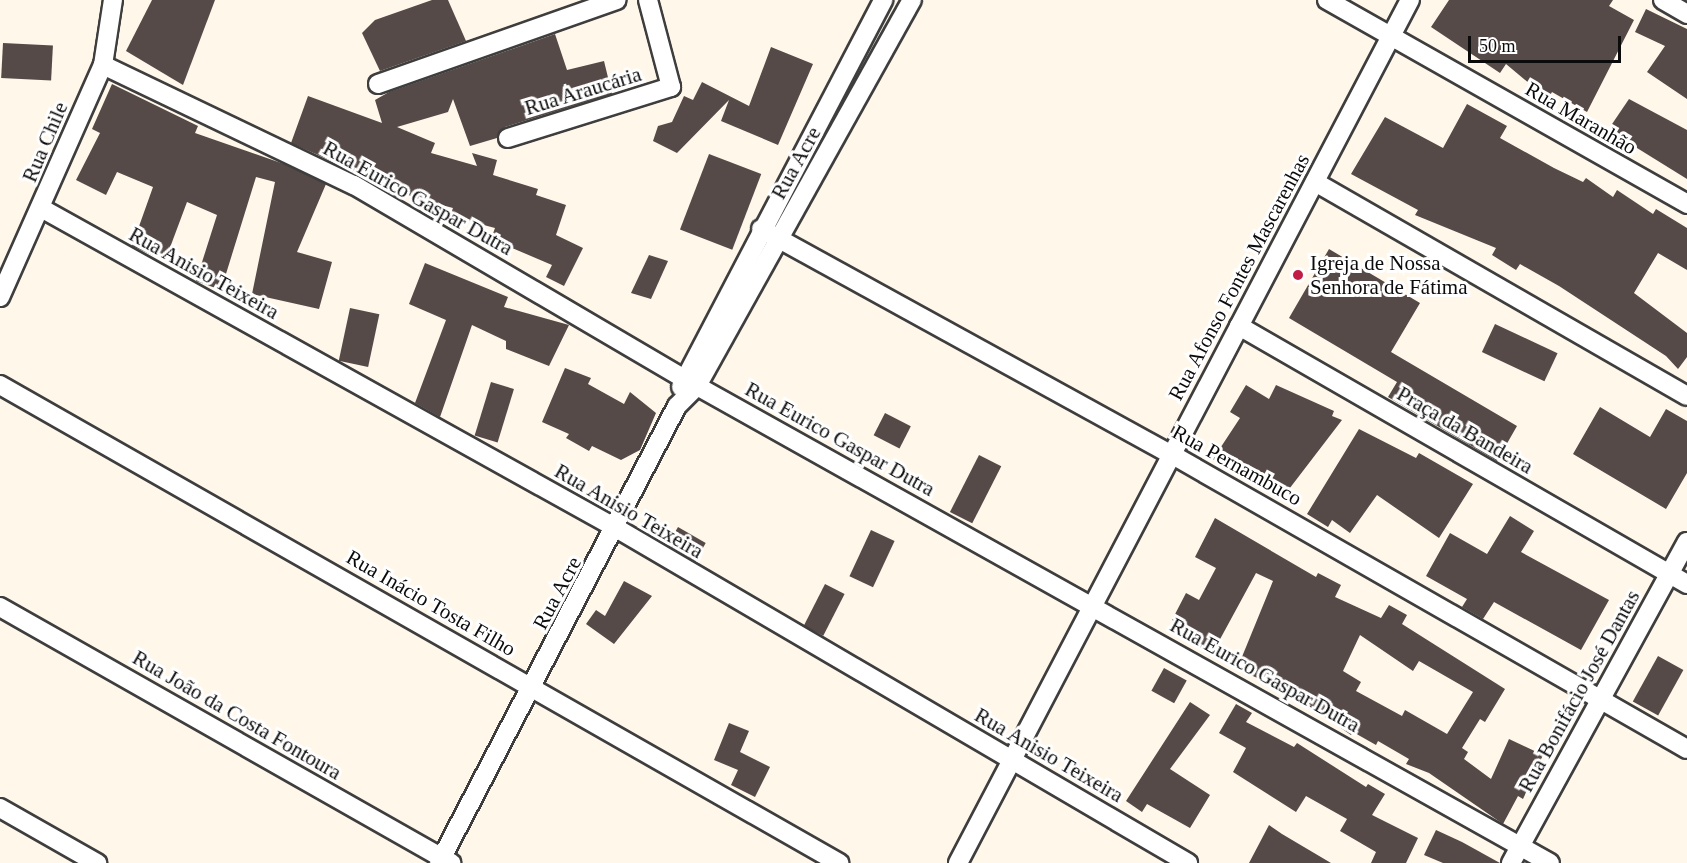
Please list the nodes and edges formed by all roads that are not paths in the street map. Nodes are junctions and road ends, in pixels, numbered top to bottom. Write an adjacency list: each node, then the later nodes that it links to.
1 (113, 0): 11 (street, Rua Chile)
2 (617, 0): 12 (street)
3 (648, 0): 13 (street, Rua Araucária)
4 (883, 0): 17 (street, Rua Acre)
5 (912, 0): 18 (street, Rua Acre)
6 (1328, 0): 10 (street, Rua Maranhão)
7 (1410, 0): 10 (street, Rua Afonso Fontes Mascarenhas)
8 (1663, 0): 9 (street)
9 (1687, 14)
10 (1391, 36): 14 (street, Rua Afonso Fontes Mascarenhas); 15 (street, Rua Maranhão)
11 (103, 65): 16 (street, Rua Chile); 21 (street, Rua Eurico Gaspar Dutra)
12 (378, 84)
13 (508, 138)
14 (1314, 182): 20 (street, Rua Afonso Fontes Mascarenhas); 23 (street)
15 (1687, 204)
16 (41, 208): 19 (street, Rua Chile); 25 (street, Rua Anisio Teixeira)
17 (761, 229): 18 (street, Rua Pernambuco); 21 (street, Rua Acre)
18 (781, 238): 21 (street, Rua Acre); 24 (street, Rua Pernambuco)
19 (0, 297)
20 (1239, 326): 24 (street, Rua Afonso Fontes Mascarenhas); 27 (street, Praça da Bandeira)
21 (690, 381): 25 (street, Rua Acre); 29 (street, Rua Eurico Gaspar Dutra)
22 (0, 385): 31 (street, Rua Inácio Tosta Filho)
23 (1687, 396)
24 (1171, 454): 29 (street, Rua Afonso Fontes Mascarenhas); 32 (street, Rua Pernambuco)
25 (616, 528): 31 (street, Rua Acre); 34 (street, Rua Anisio Teixeira)
26 (1687, 542): 27 (street, Rua Bonifácio José Dantas)
27 (1669, 573): 28 (street, Praça da Bandeira); 32 (street, Rua Bonifácio José Dantas)
28 (1687, 584)
29 (1091, 603): 34 (street, Rua Afonso Fontes Mascarenhas); 36 (street, Rua Eurico Gaspar Dutra)
30 (0, 607): 37 (street, Rua João da Costa Fontoura)
31 (533, 687): 37 (street, Rua Acre); 39 (street, Rua Inácio Tosta Filho)
32 (1601, 696): 33 (street, Rua Pernambuco); 36 (street, Rua Bonifácio José Dantas)
33 (1687, 749)
34 (1013, 761): 40 (street, Rua Afonso Fontes Mascarenhas); 41 (street, Rua Anisio Teixeira)
35 (0, 808): 38 (street)
36 (1521, 845): 42 (street, Rua Bonifácio José Dantas); 43 (street, Rua Eurico Gaspar Dutra)
37 (444, 861)
38 (97, 863)
39 (839, 863)
40 (958, 863)
41 (1188, 863)
42 (1511, 863)
43 (1550, 863)

